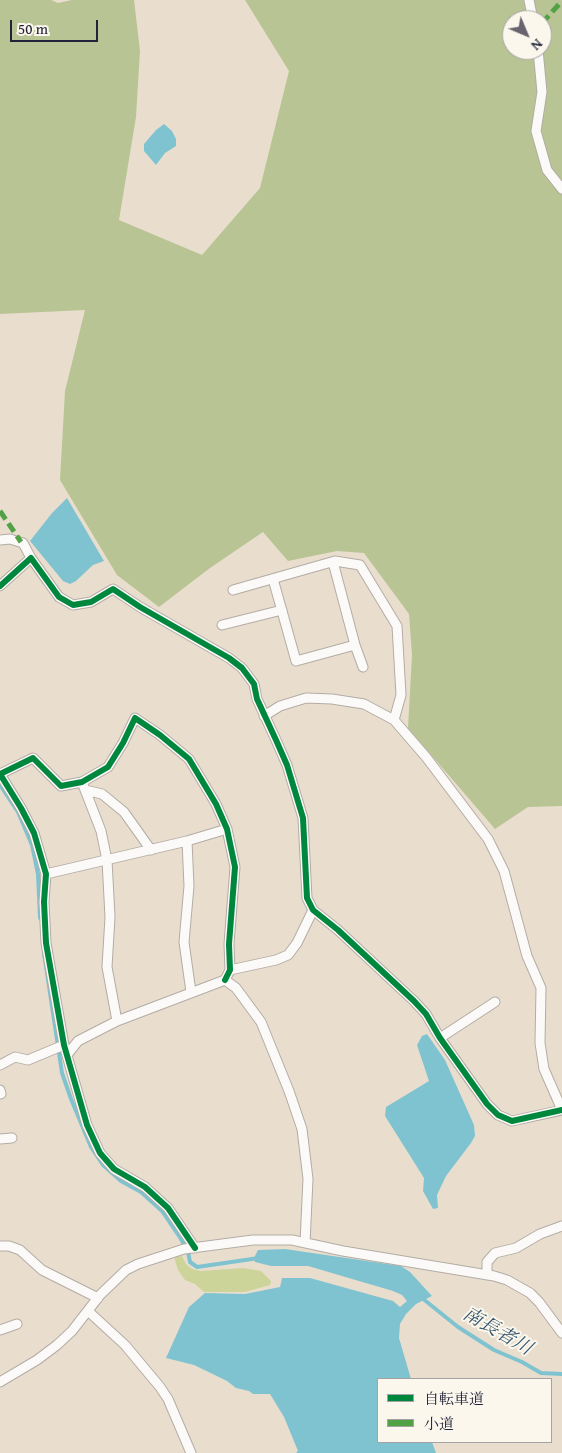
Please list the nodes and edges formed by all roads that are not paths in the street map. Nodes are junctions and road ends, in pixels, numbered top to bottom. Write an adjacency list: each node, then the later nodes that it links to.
1 (539, 60): 2 (street)
2 (562, 190)
3 (0, 540): 4 (street)
4 (31, 558): 7 (street); 13 (street)
5 (332, 562): 6 (street); 11 (street); 14 (street)
6 (273, 579): 8 (street); 9 (street)
7 (0, 586)
8 (233, 590)
9 (282, 610): 10 (street); 11 (street)
10 (222, 625)
11 (355, 644): 12 (street)
12 (363, 667)
13 (264, 716): 14 (street); 21 (street)
14 (394, 720): 33 (street)
15 (83, 786): 16 (street); 18 (street); 19 (street); 20 (street)
16 (227, 829): 17 (street); 22 (street)
17 (187, 841): 18 (street); 24 (street)
18 (151, 850): 19 (street)
19 (107, 860): 20 (street); 26 (street)
20 (46, 874): 28 (street)
21 (312, 910): 22 (street); 27 (street)
22 (230, 970): 23 (street)
23 (225, 980): 24 (street); 37 (street)
24 (191, 992): 26 (street)
25 (495, 1002): 27 (street)
26 (116, 1021): 29 (street)
27 (440, 1038): 33 (street)
28 (64, 1044): 29 (street); 30 (street)
29 (67, 1055): 39 (street)
30 (0, 1065)
31 (0, 1090): 32 (street)
32 (0, 1094)
33 (562, 1110)
34 (12, 1138): 35 (street)
35 (0, 1140)
36 (562, 1226): 40 (street)
37 (305, 1243): 39 (street); 40 (street)
38 (0, 1246): 41 (street)
39 (195, 1248): 41 (street)
40 (487, 1275): 45 (street)
41 (98, 1298): 42 (street)
42 (88, 1311): 46 (street); 47 (street)
43 (17, 1324): 44 (street)
44 (0, 1330)
45 (562, 1333)
46 (0, 1382)
47 (191, 1453)

